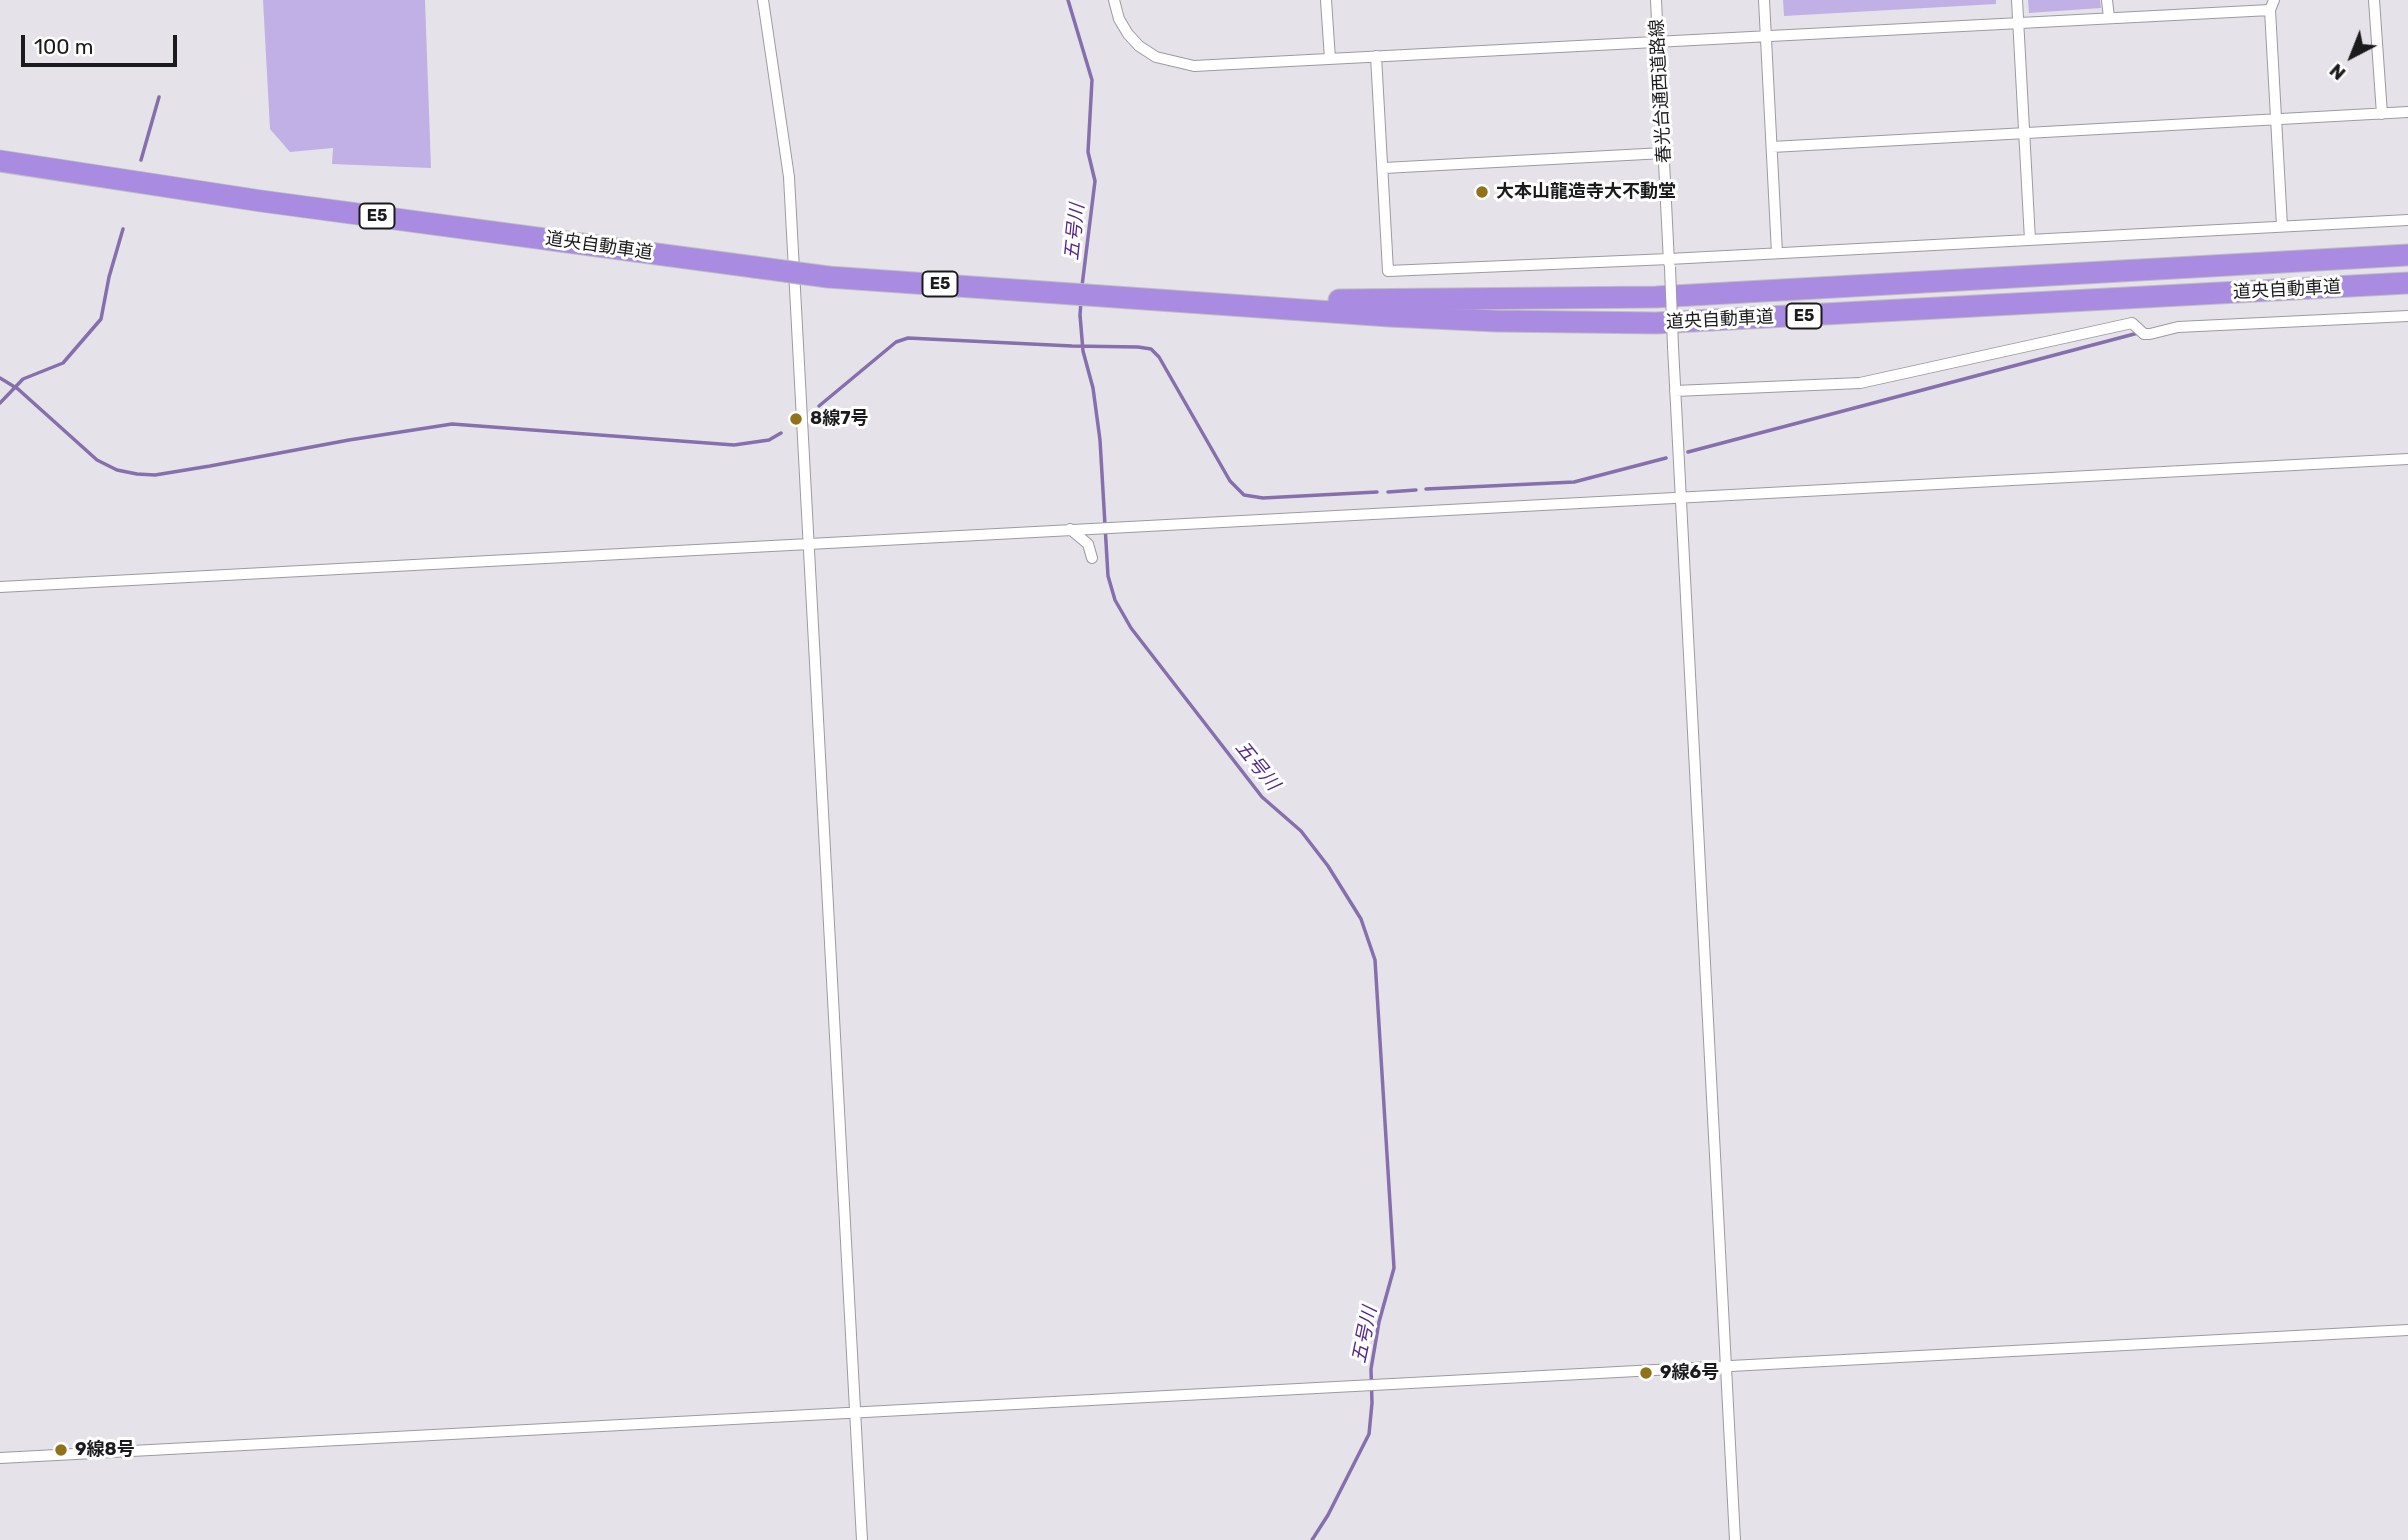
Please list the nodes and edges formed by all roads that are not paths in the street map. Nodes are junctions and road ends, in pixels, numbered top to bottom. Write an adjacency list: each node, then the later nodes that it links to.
1 (763, 0): 37 (street)
2 (1114, 0): 15 (street)
3 (1326, 0): 15 (street)
4 (1656, 0): 13 (street, 春光台通西道路線)
5 (1764, 0): 12 (street)
6 (2017, 0): 11 (street)
7 (2107, 0): 10 (street)
8 (2374, 0): 17 (street)
9 (2272, 5): 10 (street); 18 (street)
10 (2109, 18): 11 (street)
11 (2018, 23): 12 (street); 19 (street)
12 (1766, 37): 13 (street); 20 (street)
13 (1658, 43): 14 (street); 21 (street, 春光台通西道路線)
14 (1376, 56): 15 (street); 23 (street)
15 (1330, 58)
16 (2408, 112): 17 (street)
17 (2382, 114): 18 (street)
18 (2276, 120): 19 (street); 25 (street)
19 (2024, 133): 20 (street); 26 (street)
20 (1772, 147): 27 (street)
21 (1664, 153): 23 (street); 29 (street, 春光台通西道路線)
22 (0, 161): 31 (highway, 道央自動車道 / E5, bridge)
23 (1384, 167): 29 (street)
24 (2408, 220): 25 (street)
25 (2282, 226): 26 (street)
26 (2030, 240): 27 (street)
27 (1777, 253): 29 (street)
28 (2408, 255): 31 (highway, 道央自動車道 / E5)
29 (1669, 263): 33 (street, 春光台通西道路線, bridge)
30 (2408, 283): 31 (highway, 道央自動車道 / E5)
31 (1200, 302)
32 (2408, 316): 33 (street)
33 (1675, 391): 35 (street, 春光台通西道路線)
34 (2408, 459): 35 (street)
35 (1679, 497): 36 (street); 41 (street, 春光台通西道路線)
36 (1070, 529): 37 (street); 38 (street)
37 (808, 544): 39 (street); 42 (street)
38 (1092, 558)
39 (0, 587)
40 (2408, 1330): 41 (street)
41 (1727, 1367): 42 (street); 45 (street, 春光台通西道路線)
42 (855, 1413): 43 (street); 44 (street)
43 (0, 1458)
44 (862, 1540)
45 (1735, 1540)

